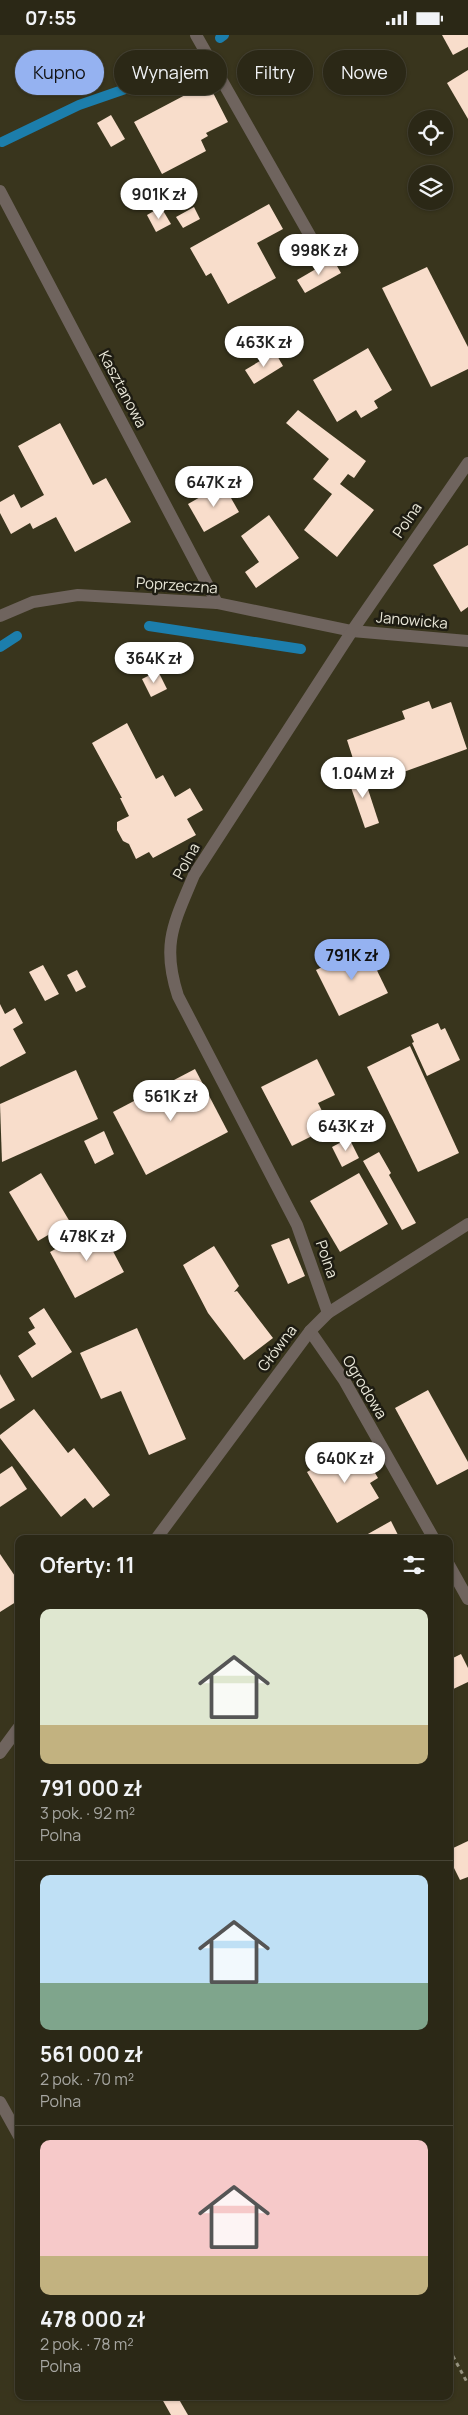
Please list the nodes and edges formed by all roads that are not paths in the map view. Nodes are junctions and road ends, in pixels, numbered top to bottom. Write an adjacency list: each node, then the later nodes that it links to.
1 (196, 35): 3 (street)
2 (0, 191): 5 (street, Kasztanowa)
3 (317, 247)
4 (468, 463): 7 (street, Polna)
5 (217, 603): 6 (street, Poprzeczna); 7 (street, Poprzeczna)
6 (0, 616)
7 (352, 631): 8 (street, Janowicka); 10 (street, Polna)
8 (468, 641)
9 (468, 1224): 10 (street, Główna)
10 (328, 1313): 11 (street, Główna)
11 (310, 1331): 12 (street, Główna); 13 (street, Ogrodowa)
12 (159, 1535)
13 (432, 1535)
14 (453, 1572): 15 (street)
15 (468, 1599)
16 (15, 1732): 17 (street)
17 (0, 1753)
18 (0, 2101): 19 (street)
19 (15, 2129)

